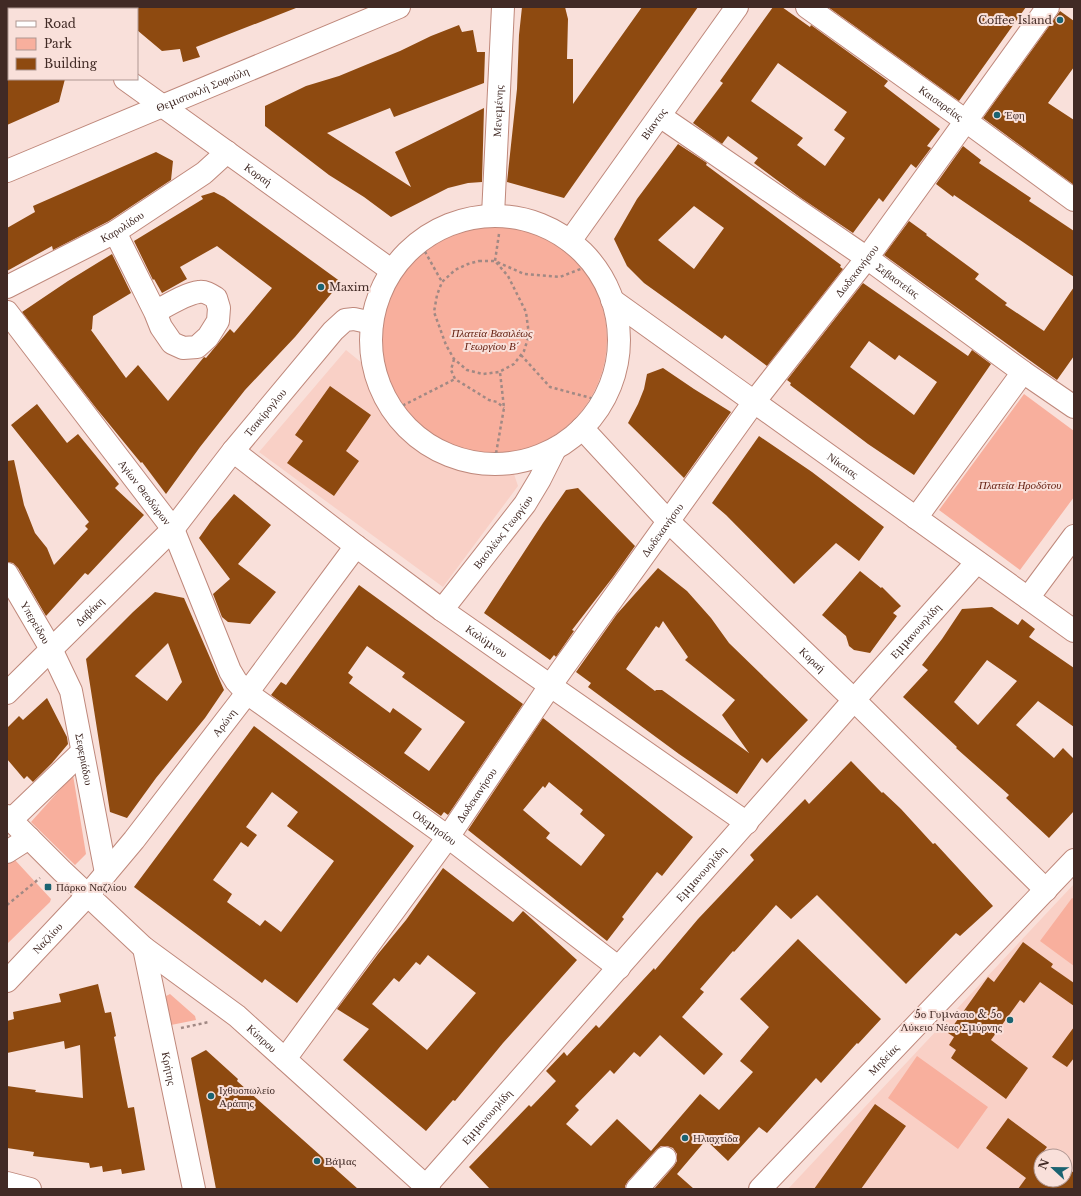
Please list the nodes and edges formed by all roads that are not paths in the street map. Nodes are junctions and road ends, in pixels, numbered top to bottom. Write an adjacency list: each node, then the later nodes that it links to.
1 (398, 7): 7 (street, Θεμιστοκλή Σοφούλη)
2 (503, 7): 13 (street, Μενεμένης)
3 (737, 7): 8 (street, Βίαντος)
4 (807, 7): 9 (street, Καισαρείας)
5 (1048, 7): 9 (street, Δωδεκανήσου)
6 (126, 80): 7 (street, Κοραή)
7 (162, 106): 10 (street, Κοραή); 11 (street, Θεμιστοκλή Σοφούλη)
8 (660, 116): 15 (street, Βίαντος); 16 (street, Σεβαστείας)
9 (966, 121): 12 (street, Καισαρείας); 16 (street, Δωδεκανήσου)
10 (227, 152): 14 (street, Καρολίδου); 17 (street, Κοραή)
11 (7, 171)
12 (1074, 200)
13 (497, 215): 15 (street); 17 (street)
14 (115, 232): 18 (street, Καρολίδου); 21 (street)
15 (570, 241): 19 (street)
16 (867, 258): 23 (street, Σεβαστείας); 24 (street, Δωδεκανήσου)
17 (391, 270): 22 (street)
18 (7, 287)
19 (612, 300): 24 (street, Νίκαιας); 26 (street)
20 (7, 312): 31 (street, Αγίων Θεοδώρων)
21 (155, 312)
22 (372, 323): 27 (street); 28 (street, Τσακίρογλου)
23 (1023, 372): 25 (street, Σεβαστείας); 29 (street)
24 (754, 402): 29 (street, Νίκαιας); 30 (street, Δωδεκανήσου)
25 (1074, 407)
26 (582, 428): 27 (street); 30 (street, Κοραή)
27 (555, 449): 37 (street, Βασιλέως Γεωργίου)
28 (233, 451): 31 (street, Τσακίρογλου); 33 (street, Καλύμνου)
29 (916, 518): 34 (street, Νίκαιας)
30 (668, 521): 40 (street, Δωδεκανήσου); 43 (street, Κοραή)
31 (173, 529): 39 (street, Δαβάκη); 42 (street, Αγίων Θεοδώρων)
32 (1074, 536): 36 (street)
33 (356, 546): 37 (street, Καλύμνου); 42 (street, Αρώνη)
34 (978, 562): 36 (street, Νίκαιας); 43 (street, Εμμανουηλίδη)
35 (7, 574): 39 (street, Υπερείδου)
36 (1028, 598): 38 (street, Νίκαιας)
37 (442, 610): 40 (street, Καλύμνου)
38 (1074, 631)
39 (51, 650): 41 (street, Δαβάκη); 44 (street, Σεφεριάδου)
40 (550, 686): 46 (street, Καλύμνου); 47 (street, Δωδεκανήσου)
41 (7, 693)
42 (247, 693): 47 (street, Οδεμησίου); 51 (street, Αρώνη)
43 (854, 700): 46 (street, Εμμανουηλίδη); 52 (street, Κοραή)
44 (82, 752): 45 (street); 51 (street, Σεφεριάδου)
45 (9, 818): 48 (street, Κύπρου)
46 (747, 823): 55 (street, Εμμανουηλίδη)
47 (448, 837): 55 (street, Οδεμησίου); 57 (street, Δωδεκανήσου)
48 (29, 838): 49 (street); 53 (street, Κύπρου)
49 (7, 852)
50 (1074, 860): 52 (street, Μηδείας)
51 (106, 873): 53 (street, Αρώνη)
52 (1046, 890): 64 (street, Μηδείας)
53 (87, 896): 54 (street, Κύπρου); 56 (street, Ναζλίου)
54 (144, 948): 57 (street, Κύπρου); 62 (street, Κρήτης)
55 (619, 968): 60 (street, Εμμανουηλίδη)
56 (7, 981)
57 (286, 1059): 60 (street, Κύπρου)
58 (665, 1158): 63 (street)
59 (7, 1183): 61 (street)
60 (428, 1188)
61 (30, 1189)
62 (194, 1189)
63 (637, 1189)
64 (760, 1189)

